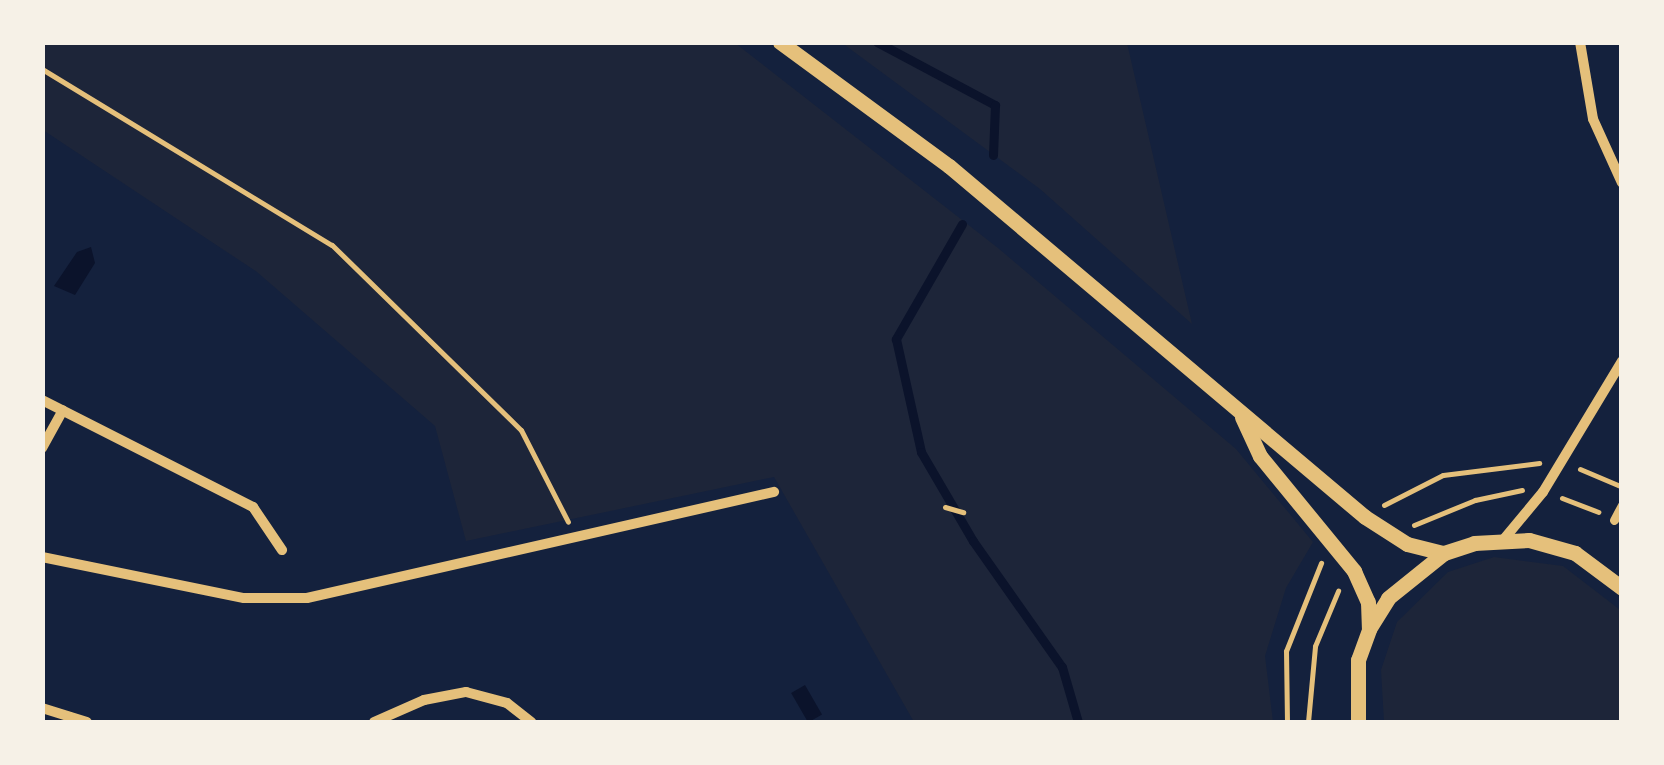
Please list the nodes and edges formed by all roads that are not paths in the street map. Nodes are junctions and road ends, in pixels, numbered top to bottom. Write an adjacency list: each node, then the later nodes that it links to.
1 (780, 42): 7 (main road)
2 (1580, 42): 3 (street)
3 (1622, 183)
4 (1622, 361): 12 (street)
5 (42, 400): 6 (street)
6 (63, 410): 8 (street); 13 (street)
7 (1242, 417): 14 (main road); 17 (main road)
8 (42, 448)
9 (774, 492): 15 (street)
10 (1622, 506): 11 (street)
11 (1614, 520)
12 (1504, 539): 14 (main road); 16 (main road)
13 (282, 550)
14 (1444, 553): 17 (main road)
15 (42, 556)
16 (1622, 588)
17 (1369, 629): 22 (main road)
18 (42, 708): 19 (street)
19 (87, 722)
20 (374, 722): 21 (street)
21 (531, 722)
22 (1358, 722)

